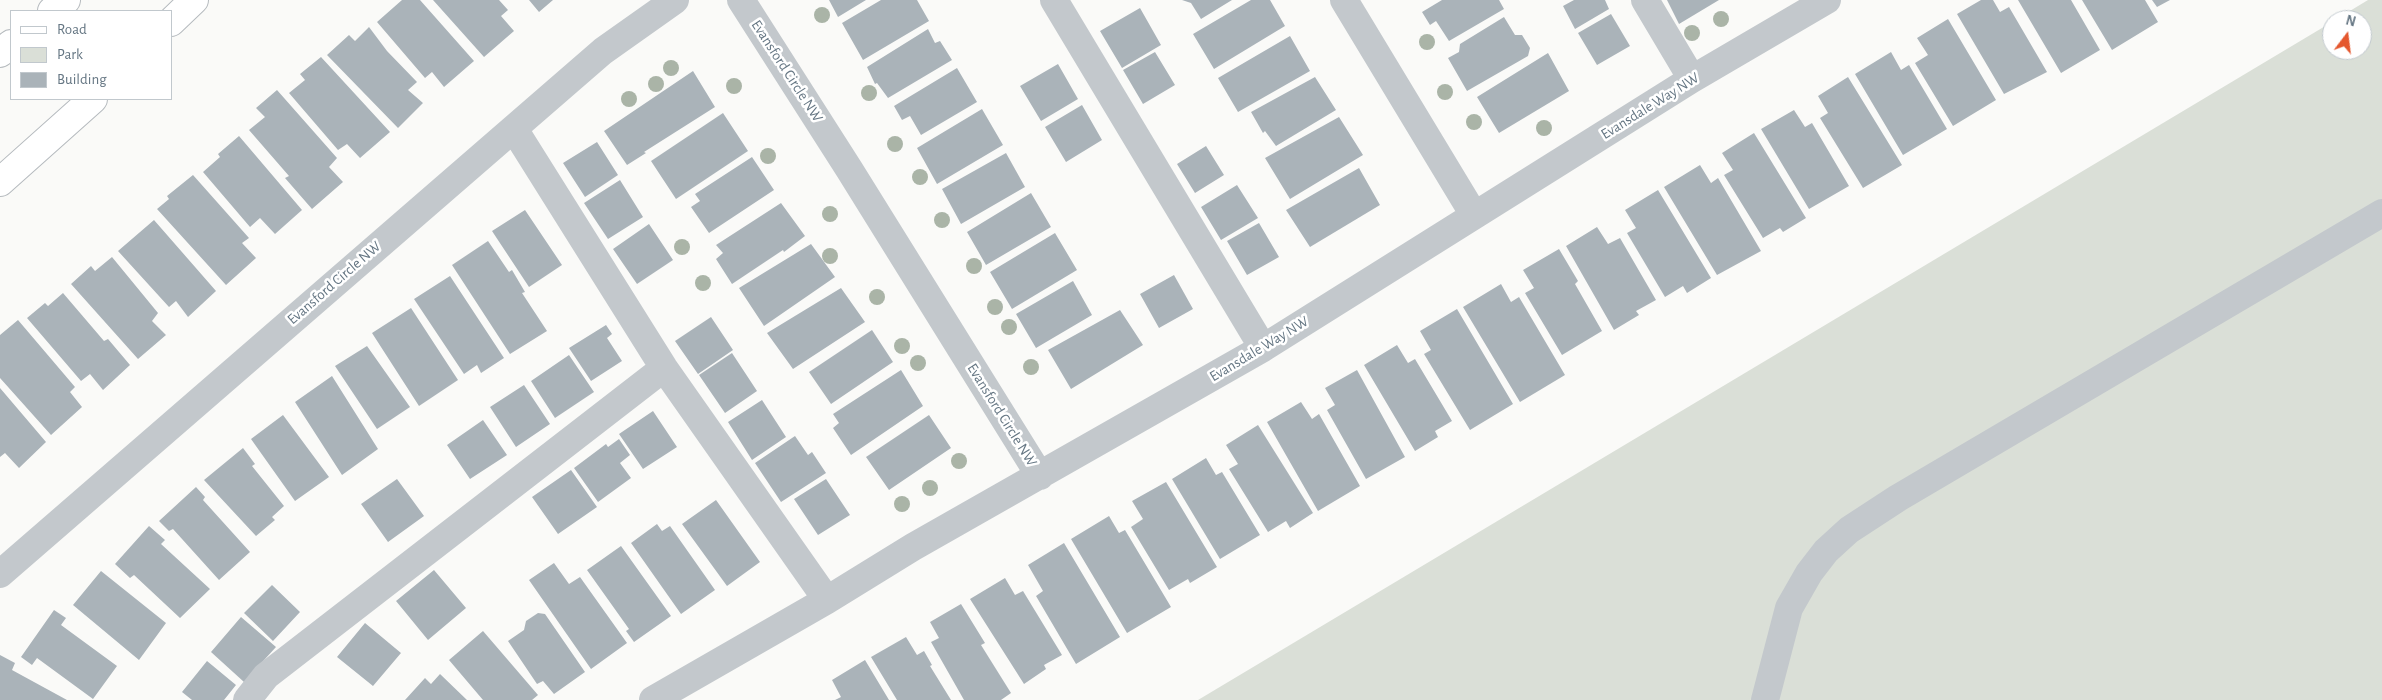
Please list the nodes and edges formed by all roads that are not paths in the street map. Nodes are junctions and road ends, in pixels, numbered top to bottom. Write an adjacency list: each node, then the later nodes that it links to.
1 (66, 0): 9 (main road)
2 (194, 0): 10 (main road)
3 (675, 0): 15 (street, Evansford Circle NW)
4 (741, 0): 21 (street, Evansford Circle NW)
5 (1054, 0): 19 (street)
6 (1344, 0): 18 (street)
7 (1645, 0): 13 (street)
8 (1826, 0): 13 (street, Evansdale Way NW)
9 (53, 10)
10 (172, 21)
11 (10, 45): 12 (main road)
12 (0, 54)
13 (1692, 80): 18 (street, Evansdale Way NW)
14 (92, 100): 16 (main road)
15 (514, 129): 20 (street); 22 (street, Evansford Circle NW)
16 (0, 182)
17 (2382, 213): 26 (street)
18 (1474, 215): 19 (street, Evansdale Way NW)
19 (1263, 348): 21 (street, Evansdale Way NW)
20 (664, 368): 23 (street); 24 (street)
21 (1040, 476): 23 (street, Evansford Circle NW)
22 (0, 574)
23 (827, 600): 25 (street, Evansford Circle NW)
24 (247, 700)
25 (653, 700)
26 (1764, 700)

